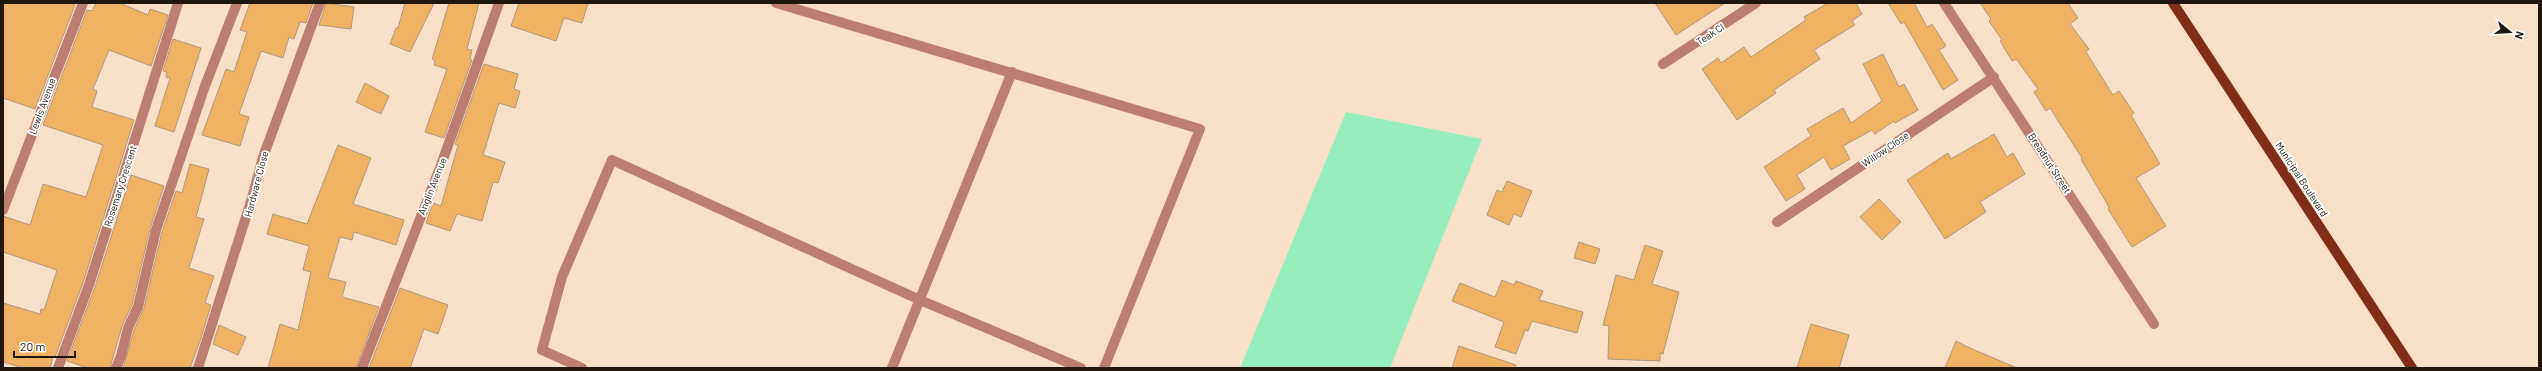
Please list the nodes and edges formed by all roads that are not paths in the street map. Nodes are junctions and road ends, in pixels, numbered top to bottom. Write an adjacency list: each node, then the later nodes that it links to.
1 (83, 3): 13 (street, Lewis Avenue)
2 (178, 3): 17 (street, Rosemary Crescent)
3 (237, 3): 18 (street)
4 (320, 3): 19 (street, Hardware Close)
5 (499, 3): 20 (street, Anglin Avenue)
6 (776, 3): 11 (street)
7 (1756, 3): 10 (street, Teak Cl)
8 (1944, 3): 12 (street, Breadnut Street)
9 (2173, 3): 25 (main road, Municipal Boulevard)
10 (1663, 64)
11 (1012, 72): 15 (street); 24 (street)
12 (1994, 77): 14 (street, Willow Close); 16 (street, Breadnut Street)
13 (3, 210)
14 (1777, 222)
15 (920, 300): 21 (street); 22 (street); 23 (street)
16 (2154, 324)
17 (58, 368)
18 (116, 368)
19 (198, 368)
20 (362, 368)
21 (582, 368)
22 (892, 368)
23 (1081, 368)
24 (1104, 368)
25 (2412, 368)

